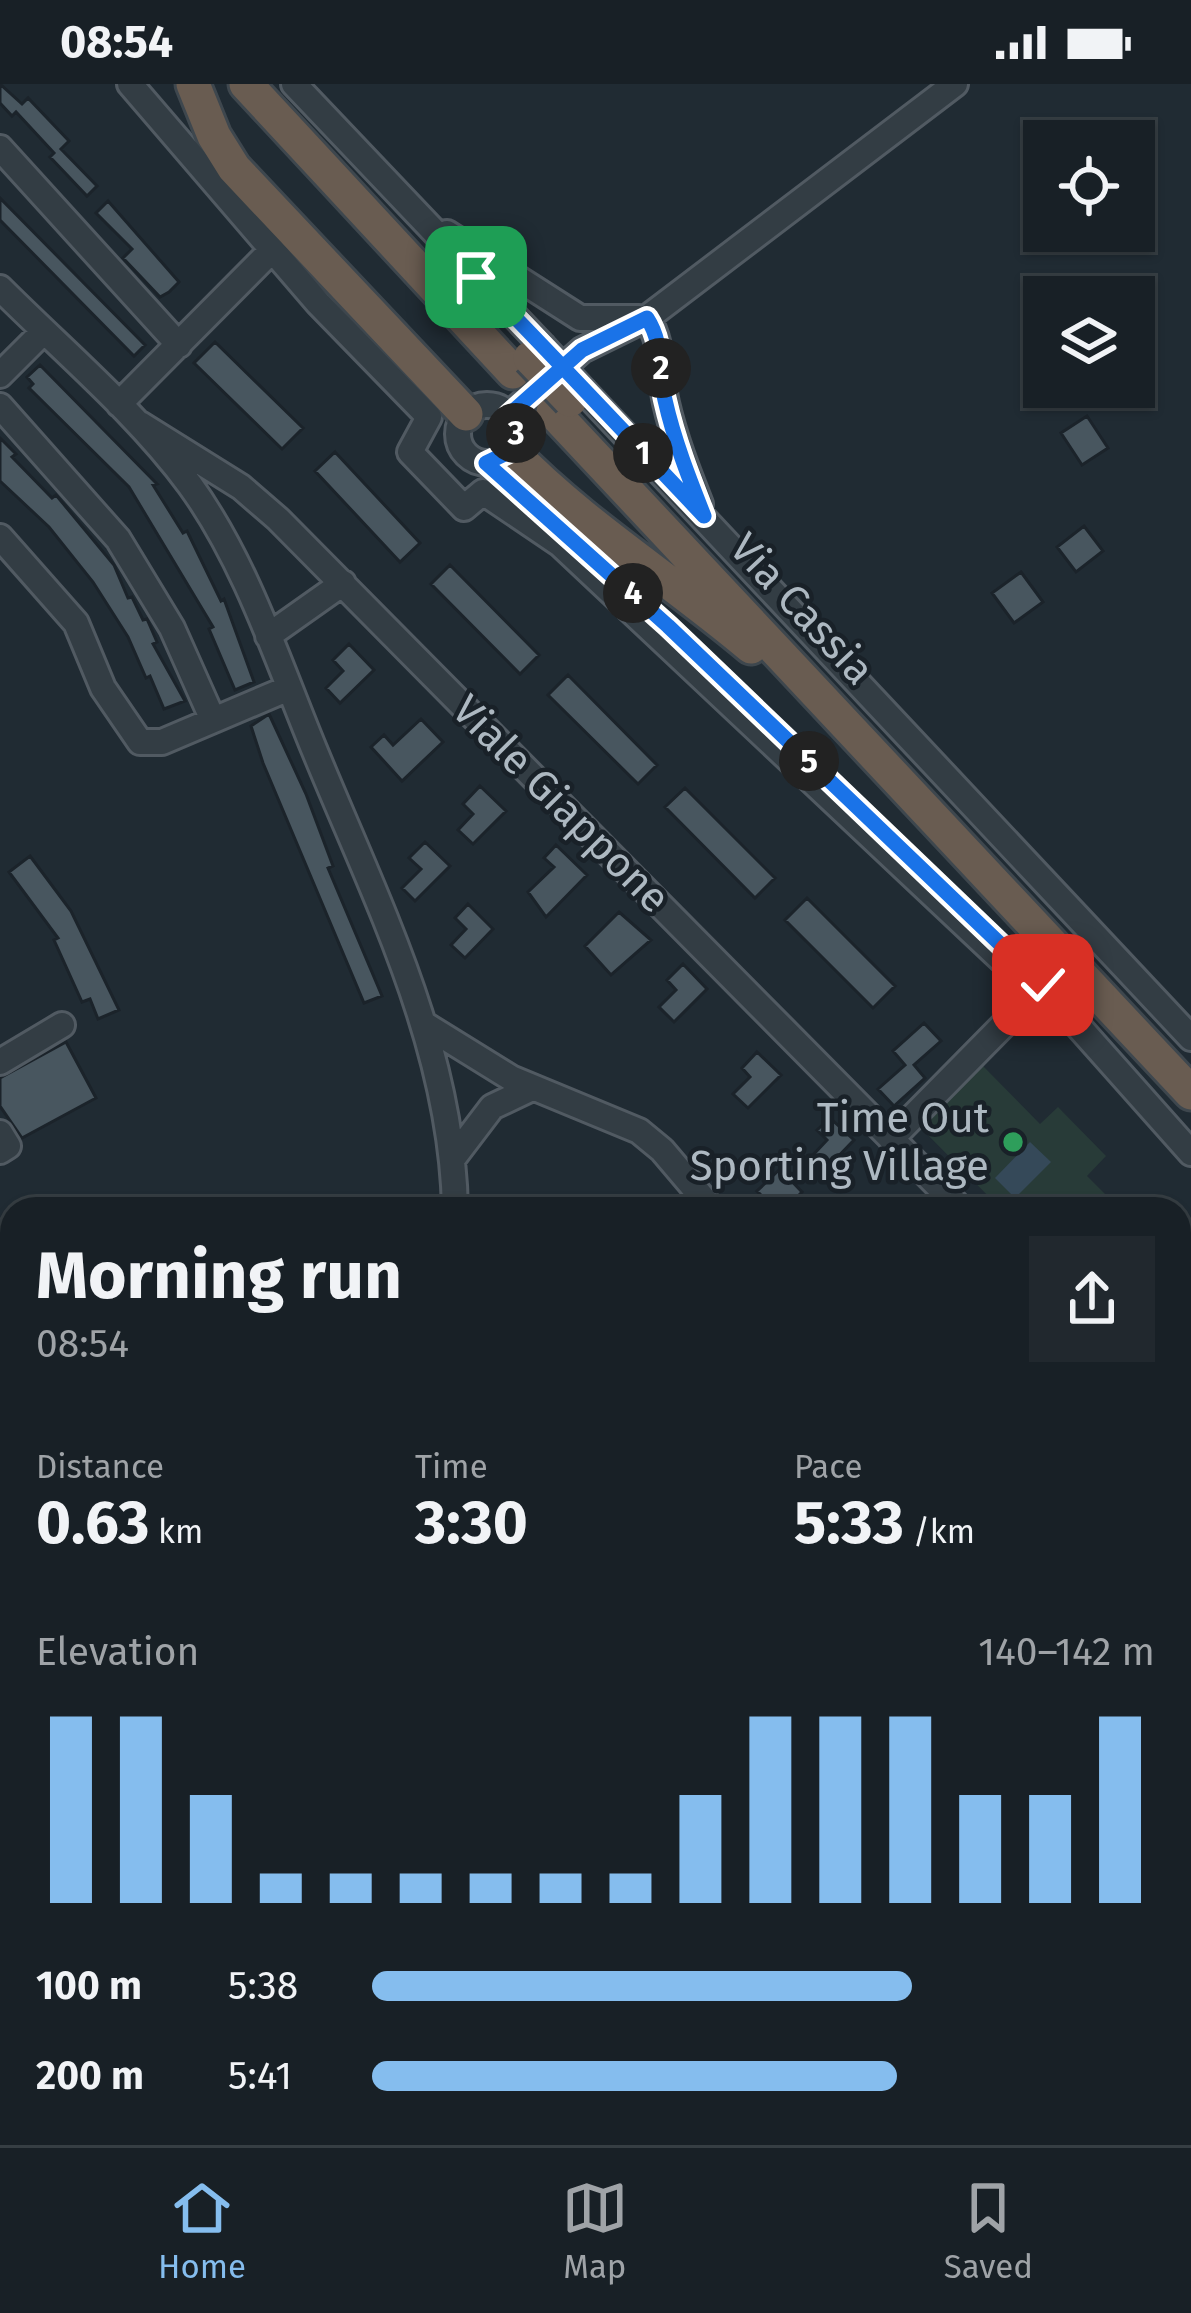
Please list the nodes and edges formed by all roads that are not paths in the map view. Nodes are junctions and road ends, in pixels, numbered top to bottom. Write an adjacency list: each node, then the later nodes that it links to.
1 (130, 84): 10 (street)
2 (149, 84): 23 (street)
3 (193, 84): 23 (highway)
4 (246, 84): 17 (highway, Via Cassia)
5 (272, 84): 17 (highway, Via Cassia)
6 (294, 84): 9 (street)
7 (956, 84): 13 (street)
8 (0, 148): 15 (street)
9 (409, 208): 12 (street); 17 (street)
10 (272, 250): 15 (street); 41 (street)
11 (0, 288): 14 (street, Viale Giappone)
12 (580, 318): 13 (street); 16 (street)
13 (647, 318): 16 (street); 26 (street)
14 (44, 331): 18 (street); 20 (street, Viale Giappone)
15 (179, 345): 20 (street)
16 (582, 350): 22 (street)
17 (529, 358): 19 (highway, Via Cassia, bridge)
18 (0, 375)
19 (569, 401): 26 (street); 31 (highway, Via Cassia); 36 (highway, Via Cassia)
20 (119, 404): 24 (street, Viale Giappone)
21 (0, 406): 32 (street)
22 (509, 415): 23 (street); 25 (street)
23 (464, 419): 25 (street)
24 (140, 424): 28 (street, Viale Giappone); 29 (street, Viale Giappone)
25 (499, 457): 31 (highway); 43 (street)
26 (704, 516): 35 (street)
27 (0, 537): 32 (street)
28 (343, 583): 29 (street); 41 (street, Viale Giappone)
29 (268, 636): 30 (street, Viale Giappone)
30 (289, 688): 32 (street); 34 (street, Viale Giappone)
31 (825, 702): 39 (highway, Via Cassia)
32 (213, 720)
33 (62, 1025): 37 (street)
34 (427, 1026): 38 (street); 44 (street, Viale Giappone)
35 (1191, 1038)
36 (1191, 1060)
37 (0, 1062)
38 (532, 1088): 44 (street); 46 (street)
39 (1191, 1093)
40 (0, 1133): 42 (street)
41 (891, 1139): 47 (street, Viale Giappone)
42 (0, 1150)
43 (1191, 1154)
44 (454, 1156): 45 (street, Viale Giappone)
45 (455, 1197)
46 (702, 1197)
47 (949, 1197)

